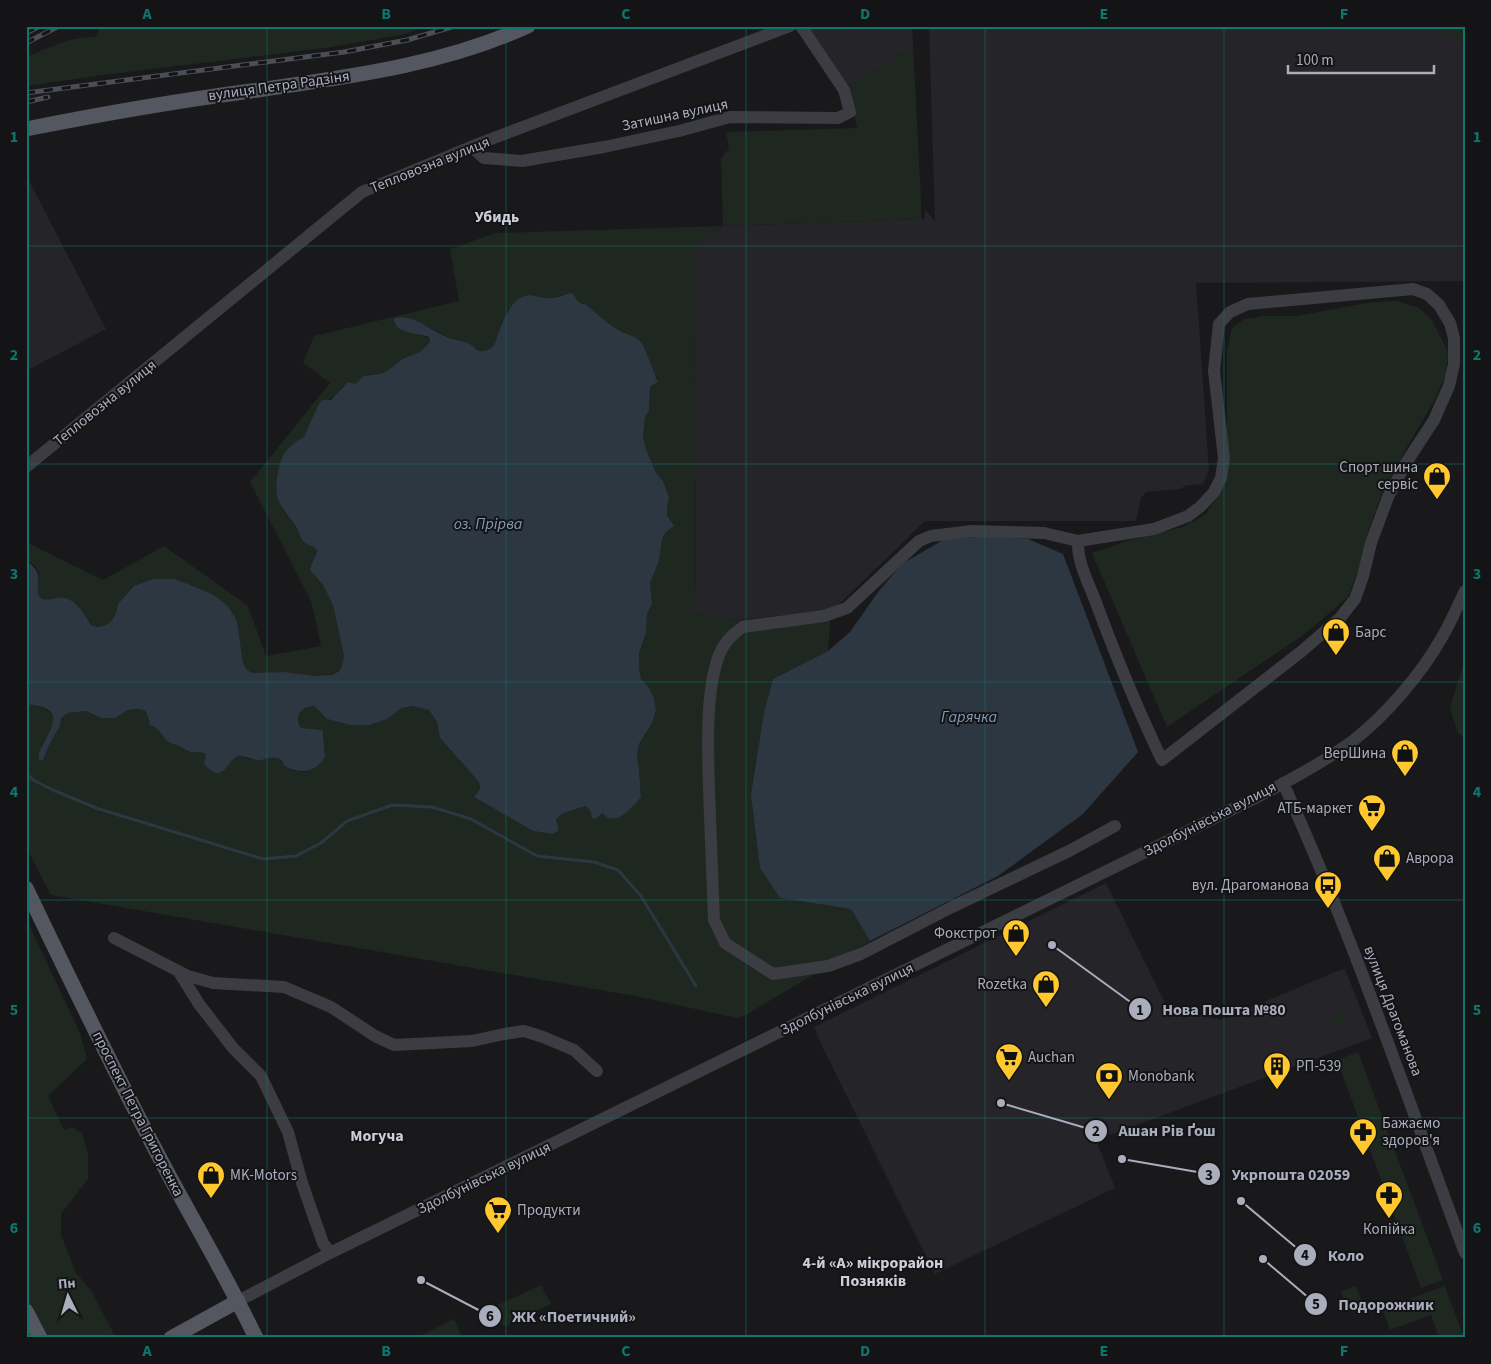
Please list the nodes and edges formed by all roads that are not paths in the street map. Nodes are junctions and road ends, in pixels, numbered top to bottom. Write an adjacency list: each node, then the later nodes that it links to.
1 (528, 26): 4 (main road, вулиця Петра Радзіня)
2 (790, 26): 5 (street, Тепловозна вулиця)
3 (802, 26): 5 (street, Затишна вулиця)
4 (26, 129)
5 (472, 147): 6 (street, Тепловозна вулиця)
6 (26, 466)
7 (1078, 541): 7 (street); 10 (street)
8 (1465, 591): 9 (street, Здолбунівська вулиця)
9 (1283, 783): 15 (street, Здолбунівська вулиця); 16 (street, вулиця Драгоманова)
10 (1115, 826)
11 (26, 888): 17 (main road, проспект Петра Григоренка)
12 (114, 938): 13 (street)
13 (179, 972): 14 (street); 15 (street)
14 (597, 1071)
15 (330, 1253): 17 (street, Здолбунівська вулиця)
16 (1465, 1253)
17 (238, 1301): 21 (main road, Здолбунівська вулиця); 22 (main road, проспект Петра Григоренка)
18 (26, 1311): 20 (main road)
19 (26, 1328): 20 (street)
20 (40, 1337)
21 (171, 1338)
22 (256, 1338)

